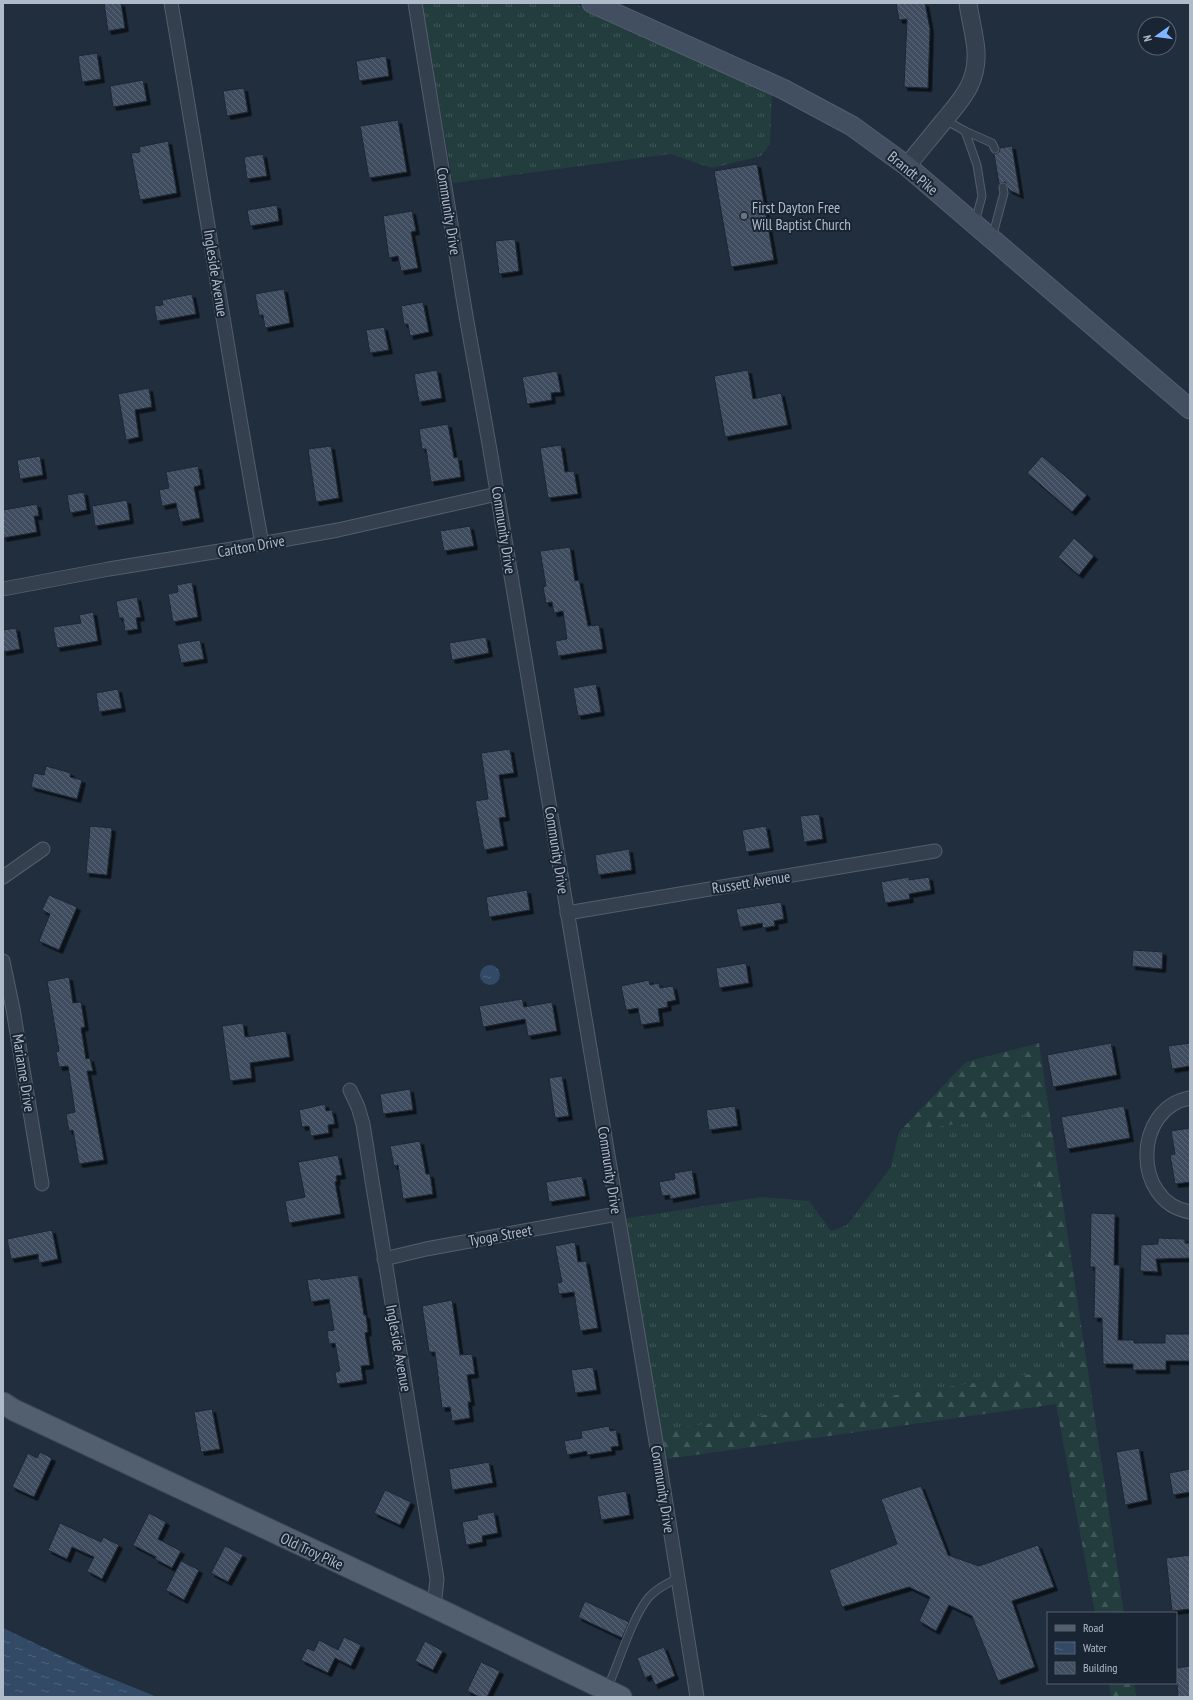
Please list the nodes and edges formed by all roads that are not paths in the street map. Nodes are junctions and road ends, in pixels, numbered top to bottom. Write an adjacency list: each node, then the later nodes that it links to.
1 (172, 3): 14 (street, Ingleside Avenue)
2 (416, 3): 13 (street, Community Drive)
3 (592, 3): 8 (main road, Brandt Pike)
4 (968, 3): 5 (street)
5 (944, 120): 6 (lane); 8 (street)
6 (965, 131): 7 (lane); 10 (lane)
7 (995, 149)
8 (907, 166): 10 (main road, Brandt Pike)
9 (1003, 187): 11 (lane)
10 (975, 224): 11 (main road, Brandt Pike)
11 (992, 239): 12 (main road, Brandt Pike)
12 (1190, 409)
13 (498, 494): 14 (street, Carlton Drive); 19 (street, Community Drive)
14 (262, 544): 15 (street, Carlton Drive)
15 (3, 589)
16 (43, 849): 18 (street)
17 (935, 851): 19 (street, Russett Avenue)
18 (3, 877)
19 (567, 913): 25 (street, Community Drive)
20 (3, 962): 23 (street, Marianne Drive)
21 (350, 1090): 26 (street, Ingleside Avenue)
22 (1190, 1098): 24 (street)
23 (42, 1184)
24 (1190, 1212)
25 (617, 1214): 26 (street, Tyoga Street); 28 (street, Community Drive)
26 (384, 1259): 29 (street, Ingleside Avenue)
27 (3, 1403): 29 (main road, Old Troy Pike)
28 (678, 1578): 30 (lane); 31 (street, Community Drive)
29 (434, 1607): 30 (main road, Old Troy Pike)
30 (614, 1694)
31 (697, 1697)

